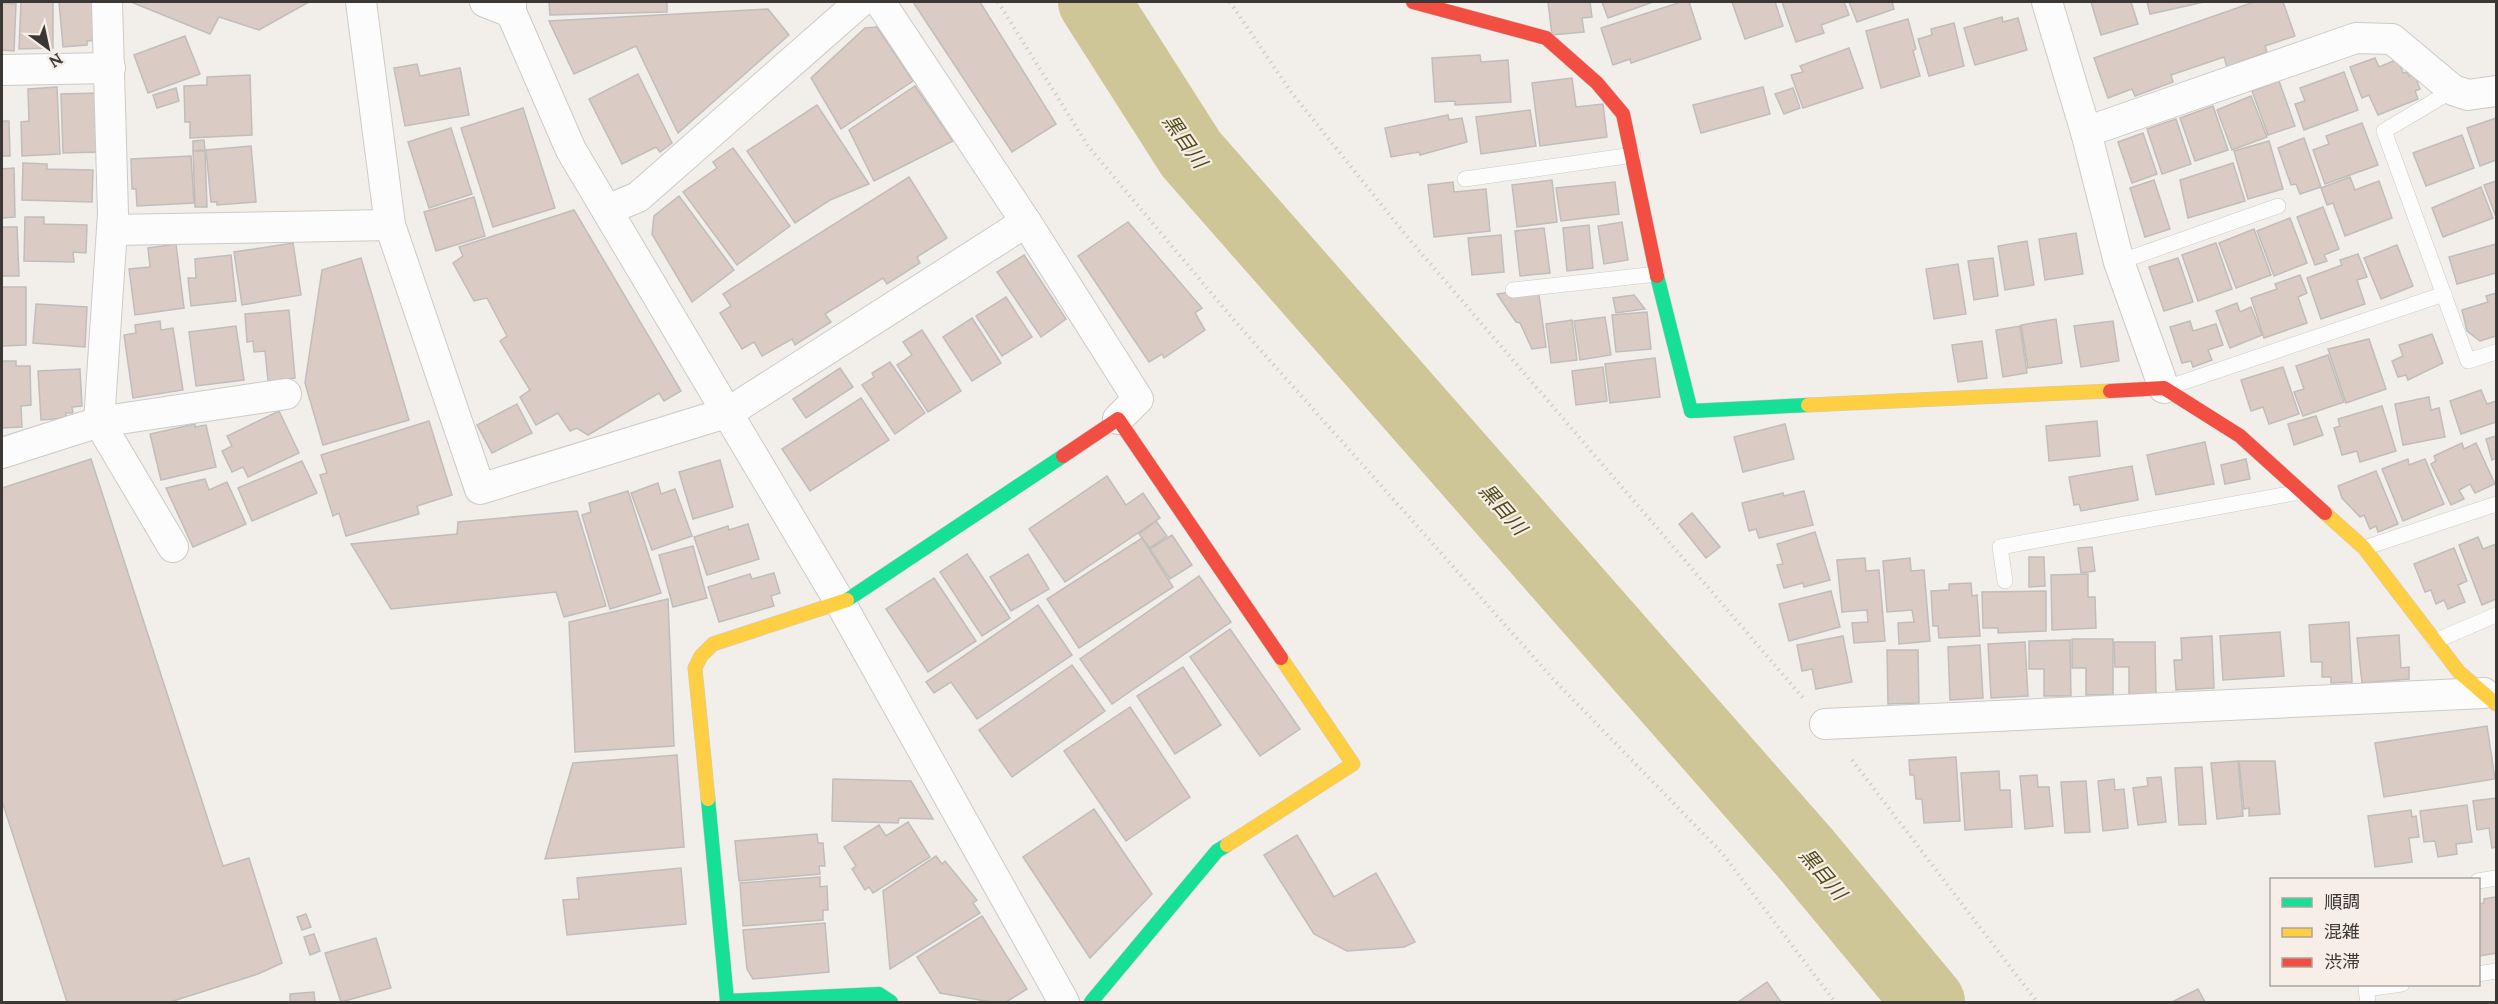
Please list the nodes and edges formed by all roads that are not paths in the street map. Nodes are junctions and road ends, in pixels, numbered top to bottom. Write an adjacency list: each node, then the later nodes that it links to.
1 (107, 2): 8 (street)
2 (362, 2): 18 (street)
3 (860, 2): 16 (street)
4 (880, 2): 17 (street)
5 (1413, 2): 13 (street)
6 (2047, 2): 12 (street)
7 (502, 5): 16 (street)
8 (110, 68): 9 (street); 19 (street)
9 (2, 70)
10 (2453, 90): 11 (street); 12 (street); 23 (lane)
11 (2496, 91)
12 (2086, 132): 20 (street)
13 (1633, 155): 14 (lane); 21 (street)
14 (1466, 179)
15 (2278, 206): 20 (lane)
16 (608, 210): 27 (street)
17 (1026, 222): 27 (street); 28 (street)
18 (390, 225): 19 (street); 27 (street)
19 (112, 230): 29 (street)
20 (2119, 262): 25 (street)
21 (1657, 274): 22 (lane); 25 (street)
22 (1513, 290)
23 (2444, 294): 24 (lane); 25 (lane)
24 (2496, 352)
25 (2164, 388): 31 (street)
26 (286, 394): 29 (street)
27 (729, 412): 36 (street)
28 (1118, 419): 36 (street); 48 (street)
29 (99, 422): 30 (street); 33 (street)
30 (2, 453)
31 (2304, 491): 34 (street); 35 (lane)
32 (2496, 504): 34 (lane)
33 (173, 547)
34 (2364, 548): 38 (street)
35 (2005, 581)
36 (841, 604): 46 (street); 47 (street)
37 (2496, 615): 38 (lane)
38 (2435, 641): 39 (street)
39 (2490, 699): 40 (street)
40 (1825, 724)
41 (2496, 878): 42 (lane)
42 (2480, 881)
43 (2496, 971): 44 (lane)
44 (2480, 974)
45 (2388, 986): 49 (lane)
46 (891, 1002)
47 (1064, 1002)
48 (1091, 1002)
49 (2368, 1002)

